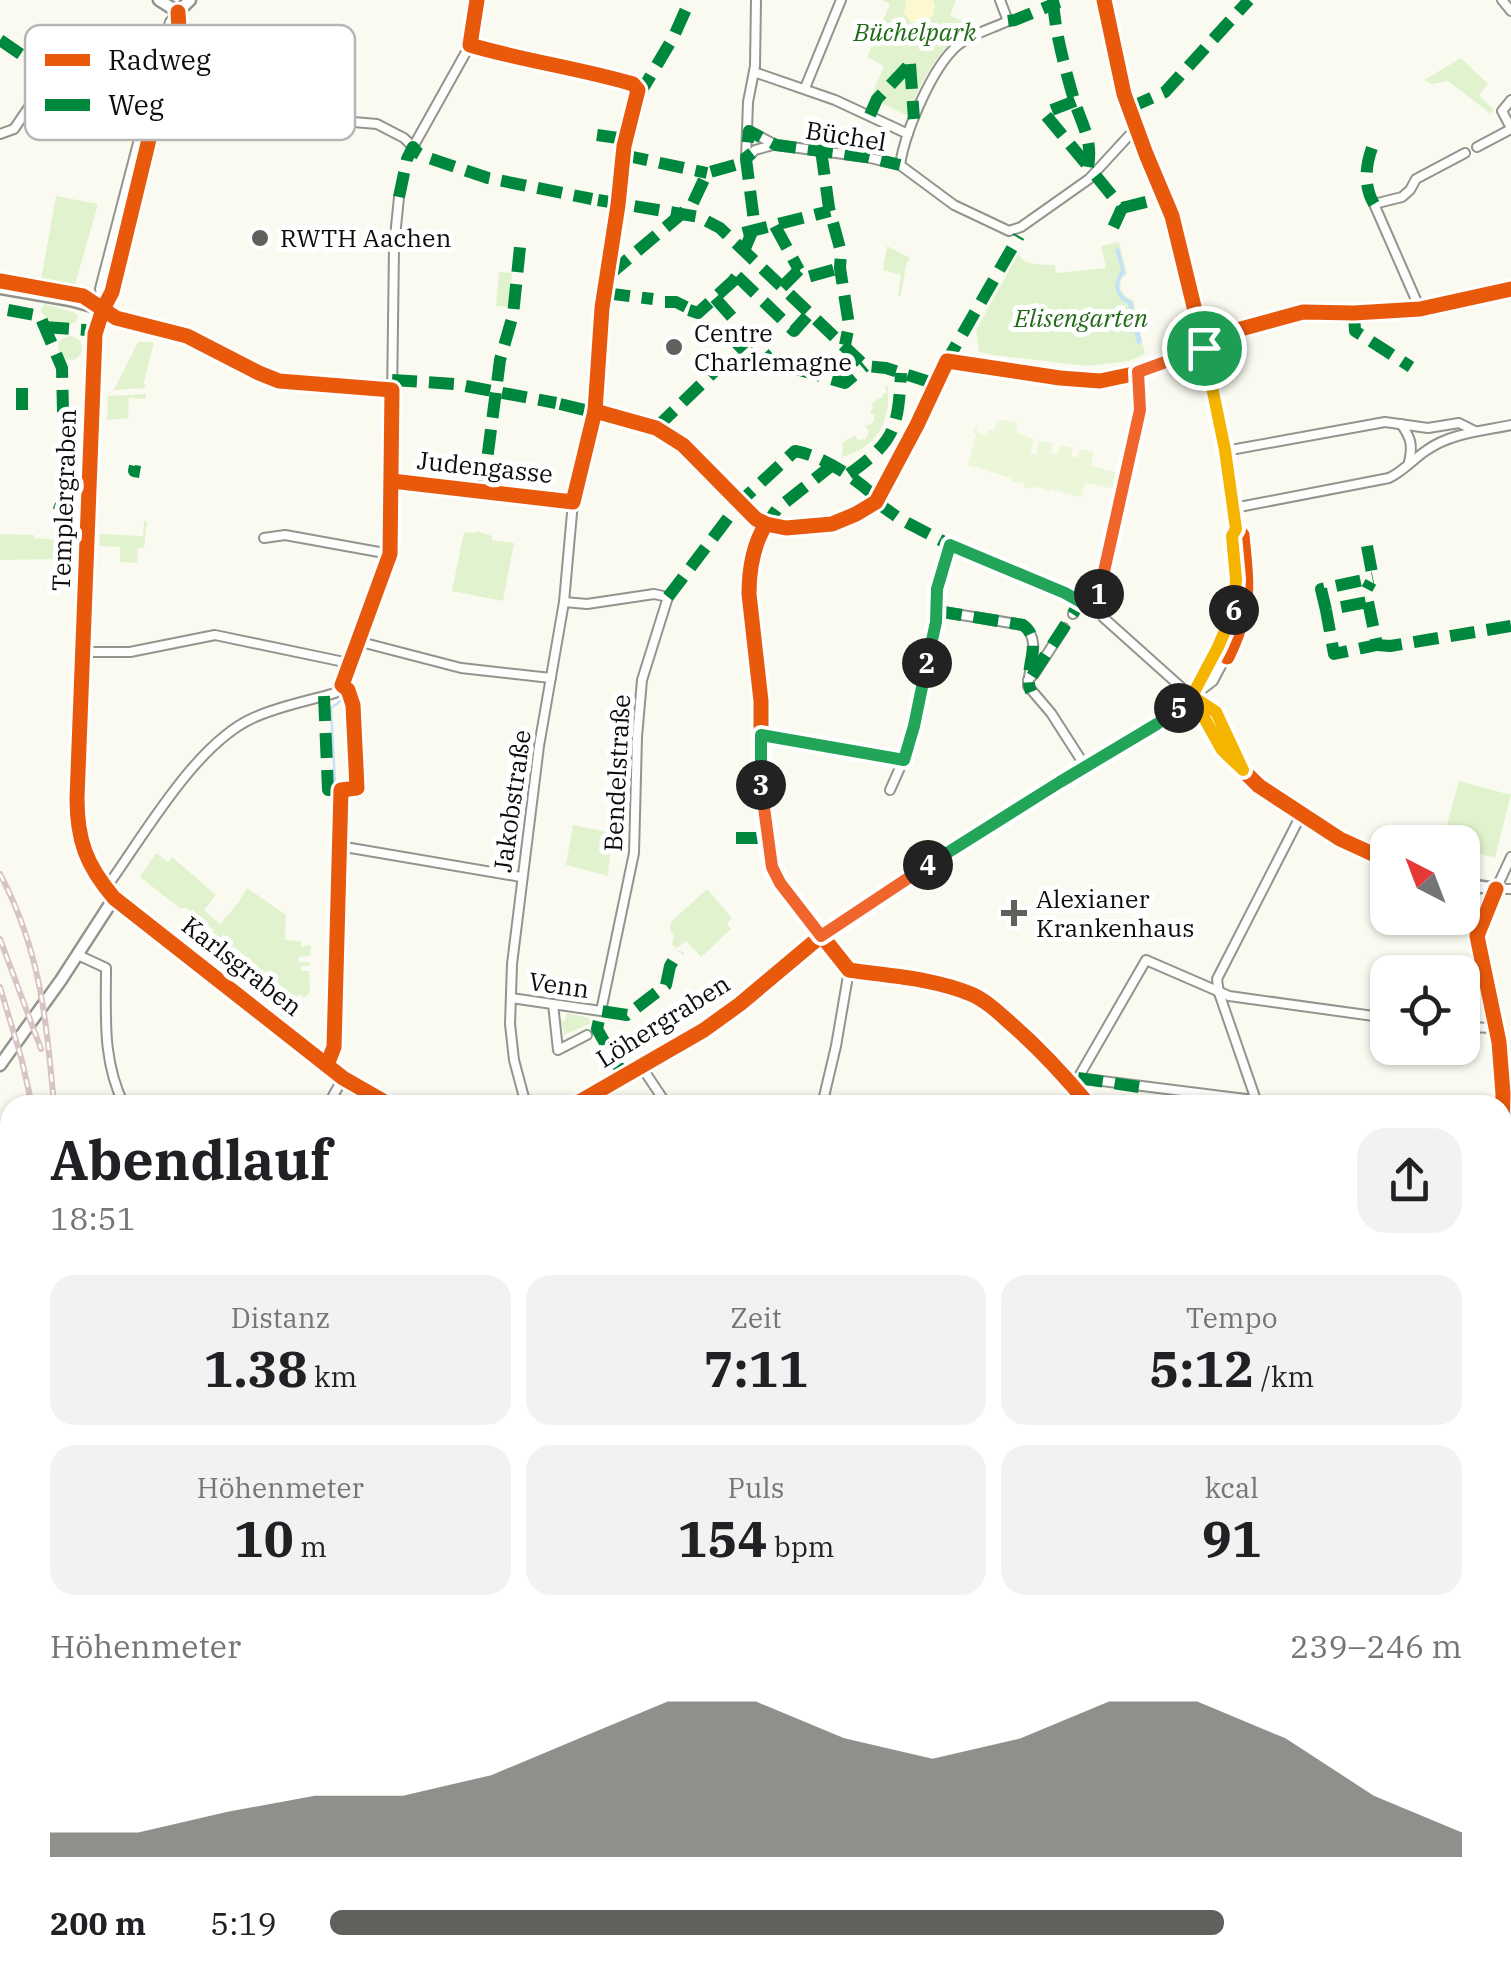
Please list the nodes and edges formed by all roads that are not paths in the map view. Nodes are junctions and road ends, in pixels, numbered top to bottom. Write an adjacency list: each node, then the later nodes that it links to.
1 (159, 0): 10 (street)
2 (190, 0): 10 (street)
3 (477, 0): 12 (street)
4 (756, 0): 13 (street)
5 (841, 0): 15 (street)
6 (1000, 0): 23 (street, Büchel)
7 (1104, 0): 19 (street)
8 (1502, 0): 9 (street)
9 (1511, 11)
10 (178, 12): 11 (street, Templergraben)
11 (179, 25)
12 (470, 45): 14 (street); 18 (street)
13 (754, 72): 15 (street); 21 (street)
14 (614, 78)
15 (805, 88): 23 (street)
16 (1511, 100): 20 (street)
17 (25, 113): 22 (street)
18 (355, 122)
19 (1136, 128): 28 (street); 33 (street)
20 (1511, 128): 26 (street)
21 (749, 132): 25 (street, Büchel); 25 (street, Büchel)
22 (0, 134)
23 (908, 134): 28 (street, Büchel)
24 (146, 140): 32 (street, Templergraben)
25 (776, 144): 28 (street, Büchel)
26 (1477, 147)
27 (1465, 153): 31 (street)
28 (900, 165)
29 (400, 197): 36 (street)
30 (0, 288): 32 (street)
31 (1511, 289)
32 (103, 309): 36 (street); 54 (street, Templergraben)
33 (1204, 348): 35 (street); 40 (street)
34 (970, 364): 35 (street)
35 (1138, 372): 49 (street)
36 (392, 390): 42 (street)
37 (1401, 424): 39 (street); 40 (street); 41 (street)
38 (1511, 425): 39 (street)
39 (1478, 432): 41 (street)
40 (1225, 450): 44 (street)
41 (1408, 466): 44 (street)
42 (392, 482): 43 (street, Judengasse); 46 (street)
43 (573, 502): 48 (street, Jakobstraße)
44 (1234, 508): 58 (street)
45 (264, 538): 46 (street)
46 (390, 554): 53 (street)
47 (1080, 601): 49 (street); 50 (street); 51 (street)
48 (564, 602): 56 (street, Jakobstraße); 79 (street, Bendelstraße)
49 (1095, 610): 58 (street)
50 (937, 611): 57 (street); 59 (street)
51 (1072, 614)
52 (1064, 628): 57 (street)
53 (357, 641): 55 (street); 56 (street)
54 (84, 652): 55 (street); 71 (street, Templergraben)
55 (349, 663): 71 (street)
56 (551, 678): 67 (street, Jakobstraße)
57 (1028, 680): 60 (street)
58 (1192, 696): 60 (street, Löhergraben); 63 (street)
59 (904, 760): 61 (street); 72 (street)
60 (1085, 766): 72 (street, Löhergraben)
61 (890, 790)
62 (340, 802): 64 (street)
63 (1301, 815): 65 (street); 76 (street)
64 (340, 846): 67 (street); 85 (street)
65 (1370, 853)
66 (1511, 857): 70 (street)
67 (521, 876): 77 (street, Jakobstraße)
68 (1480, 887): 70 (street)
69 (1511, 888): 70 (street)
70 (1496, 889): 73 (street)
71 (110, 893): 74 (street); 85 (street, Karlsgraben)
72 (821, 936): 75 (street); 86 (street, Löhergraben)
73 (1478, 936): 82 (street)
74 (78, 955): 84 (street); 89 (street)
75 (849, 970): 88 (street); 95 (street)
76 (1218, 993): 80 (street); 88 (street); 98 (street)
77 (511, 998): 78 (street, Venn); 92 (street, Jakobstraße)
78 (553, 1004): 79 (street, Venn); 83 (street)
79 (601, 1011)
80 (1370, 1015)
81 (1480, 1028): 82 (street)
82 (1496, 1028): 99 (street)
83 (586, 1036)
84 (1, 1060)
85 (327, 1066): 87 (street, Karlsgraben)
86 (641, 1066): 93 (street, Löhergraben); 94 (street)
87 (343, 1078): 90 (street); 91 (street, Karlsgraben)
88 (1075, 1081): 96 (street); 97 (street)
89 (120, 1095)
90 (334, 1095)
91 (373, 1095)
92 (523, 1095)
93 (591, 1095)
94 (661, 1095)
95 (824, 1095)
96 (1083, 1095)
97 (1208, 1095)
98 (1254, 1095)
99 (1503, 1095)

